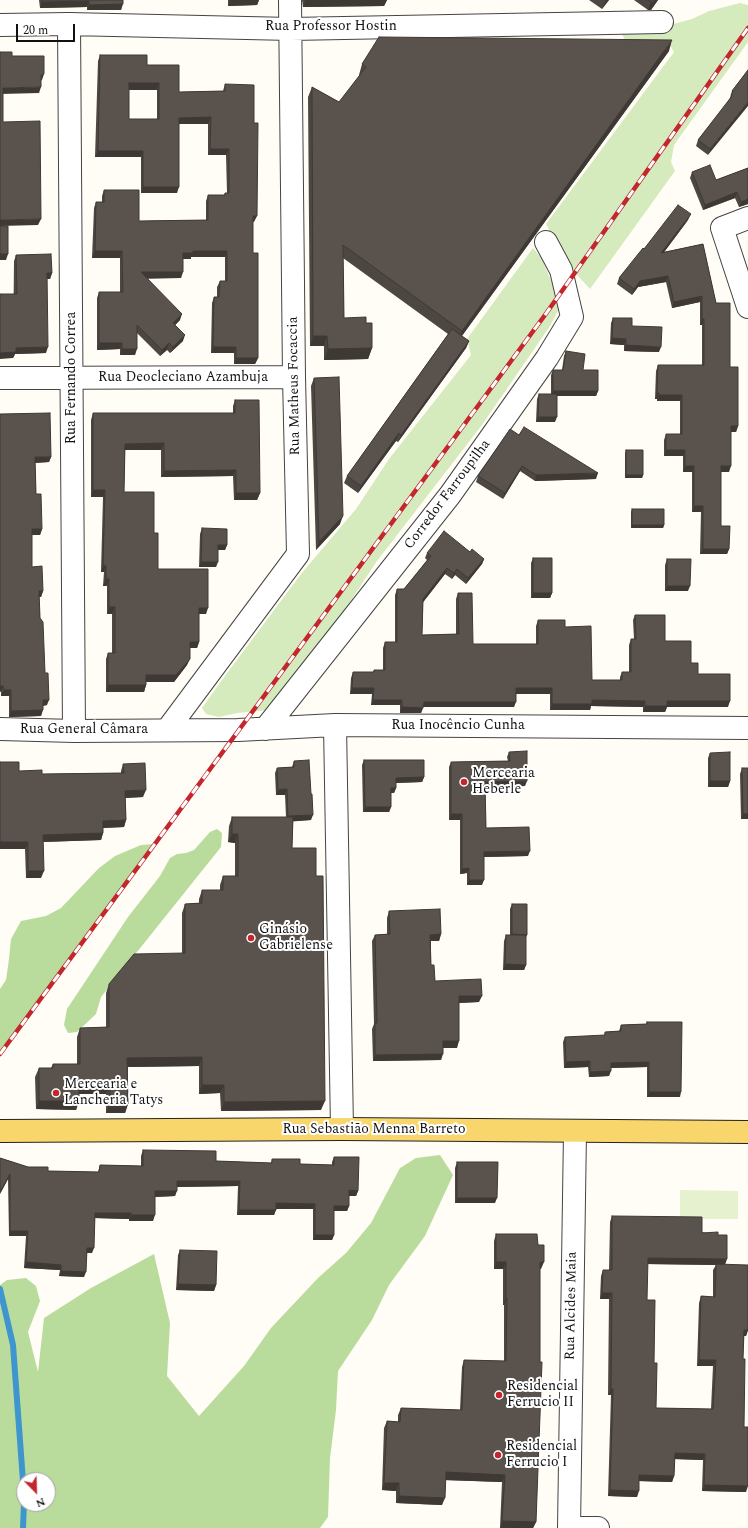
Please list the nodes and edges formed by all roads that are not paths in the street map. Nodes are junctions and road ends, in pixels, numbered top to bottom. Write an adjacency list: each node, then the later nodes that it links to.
1 (290, 0): 5 (street, Rua Matheus Focaccia)
2 (662, 22): 5 (street, Rua Professor Hostin)
3 (69, 24): 4 (street, Rua Professor Hostin); 5 (street, Rua Professor Hostin); 11 (street, Rua Fernando Correa)
4 (0, 25)
5 (290, 28): 9 (street, Rua Matheus Focaccia)
6 (748, 218): 8 (street)
7 (546, 242): 15 (street, Corredor Farroupilha)
8 (748, 307)
9 (294, 377): 11 (street, Rua Deocleciano Azambuja); 16 (street, Rua Matheus Focaccia)
10 (0, 378): 11 (street, Rua Deocleciano Azambuja)
11 (72, 379): 17 (street, Rua Fernando Correa)
12 (335, 725): 13 (street, Rua Inocêncio Cunha); 15 (street, Rua Inocêncio Cunha); 18 (street)
13 (748, 728)
14 (0, 729): 17 (street, Rua General Câmara)
15 (265, 729): 16 (street, Rua Inocêncio Cunha)
16 (167, 730): 17 (street, Rua General Câmara)
17 (74, 731)
18 (342, 1129): 19 (main road, Rua Sebastião Menna Barreto); 20 (main road, Rua Sebastião Menna Barreto)
19 (0, 1131)
20 (575, 1132): 21 (main road, Rua Sebastião Menna Barreto); 22 (street, Rua Alcides Maia)
21 (748, 1132)
22 (569, 1528): 23 (street)
23 (598, 1528)

